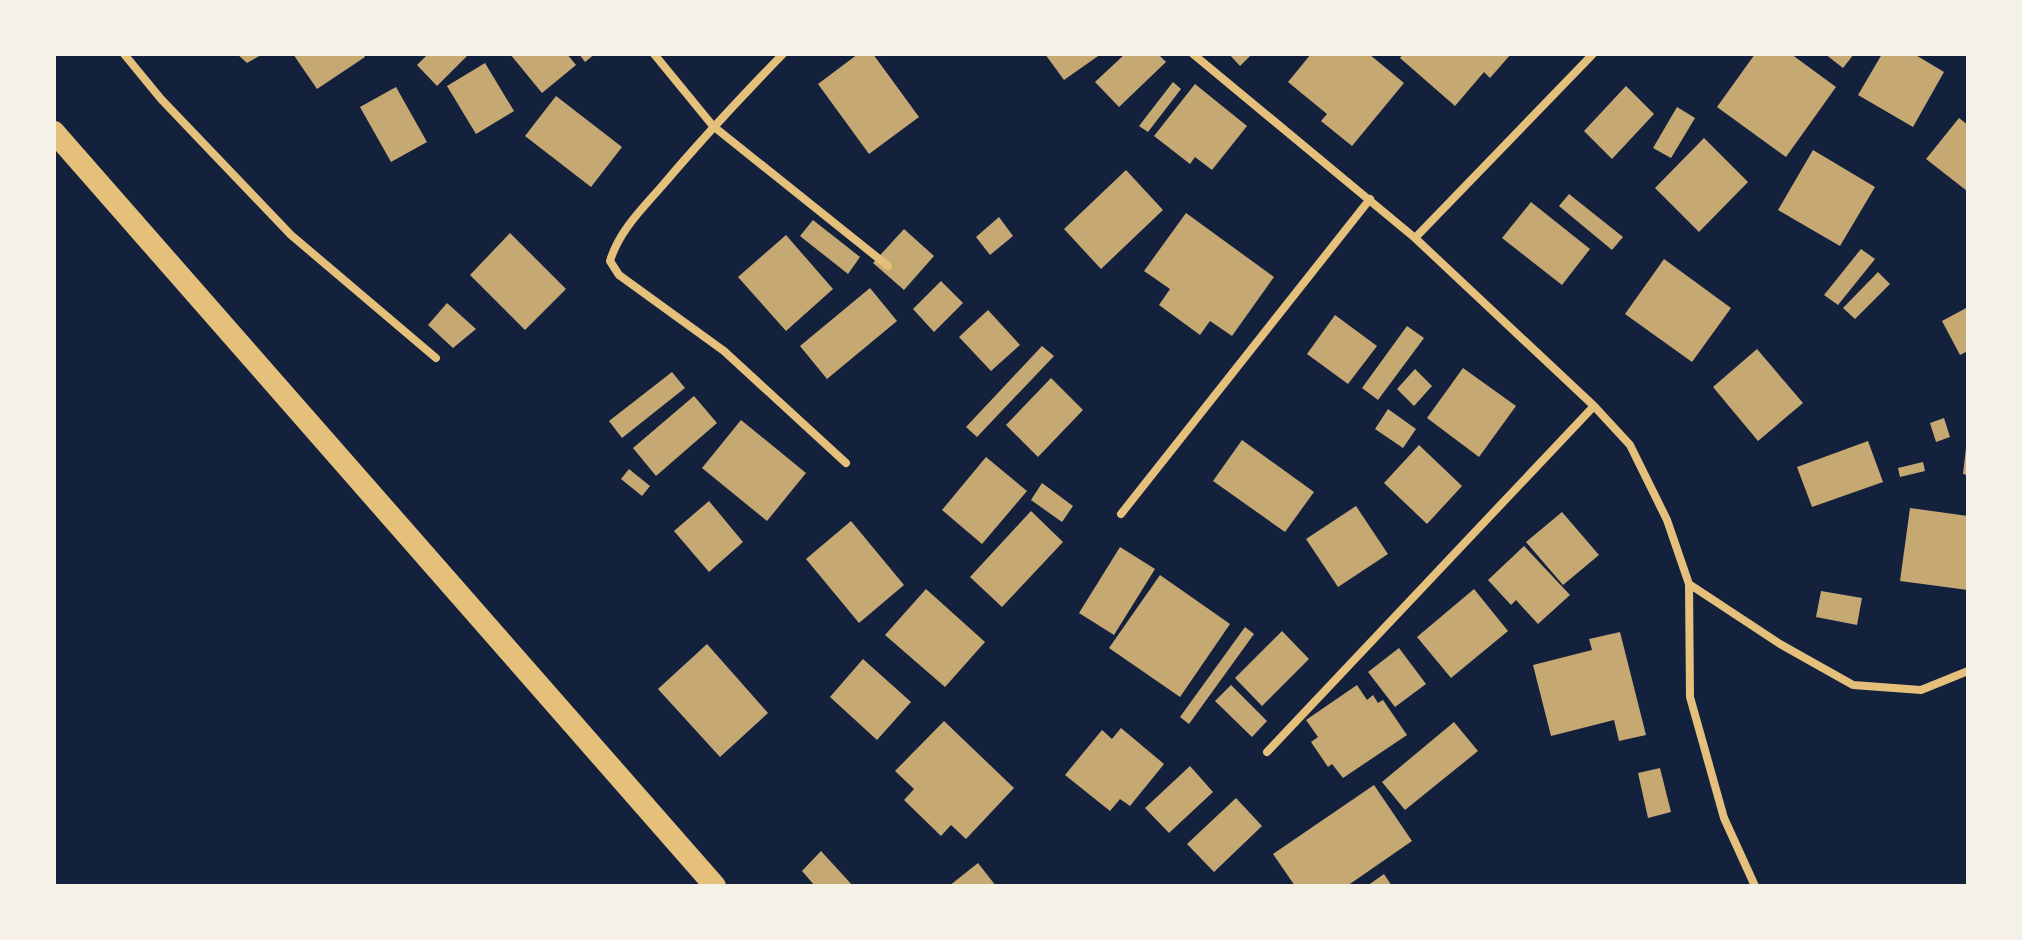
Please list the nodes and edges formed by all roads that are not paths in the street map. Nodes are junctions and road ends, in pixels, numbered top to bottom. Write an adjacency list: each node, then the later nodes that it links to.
1 (124, 54): 11 (street)
2 (654, 54): 6 (street)
3 (783, 54): 6 (street)
4 (1193, 54): 8 (street)
5 (1593, 54): 9 (street)
6 (713, 126): 10 (street); 13 (street)
7 (54, 132): 18 (highway)
8 (1370, 199): 9 (street); 14 (street)
9 (1415, 238): 12 (street)
10 (888, 266)
11 (436, 358)
12 (1594, 406): 15 (street); 17 (street)
13 (846, 463)
14 (1121, 514)
15 (1689, 584): 16 (street); 19 (street)
16 (1968, 671)
17 (1267, 752)
18 (715, 886)
19 (1755, 886)

